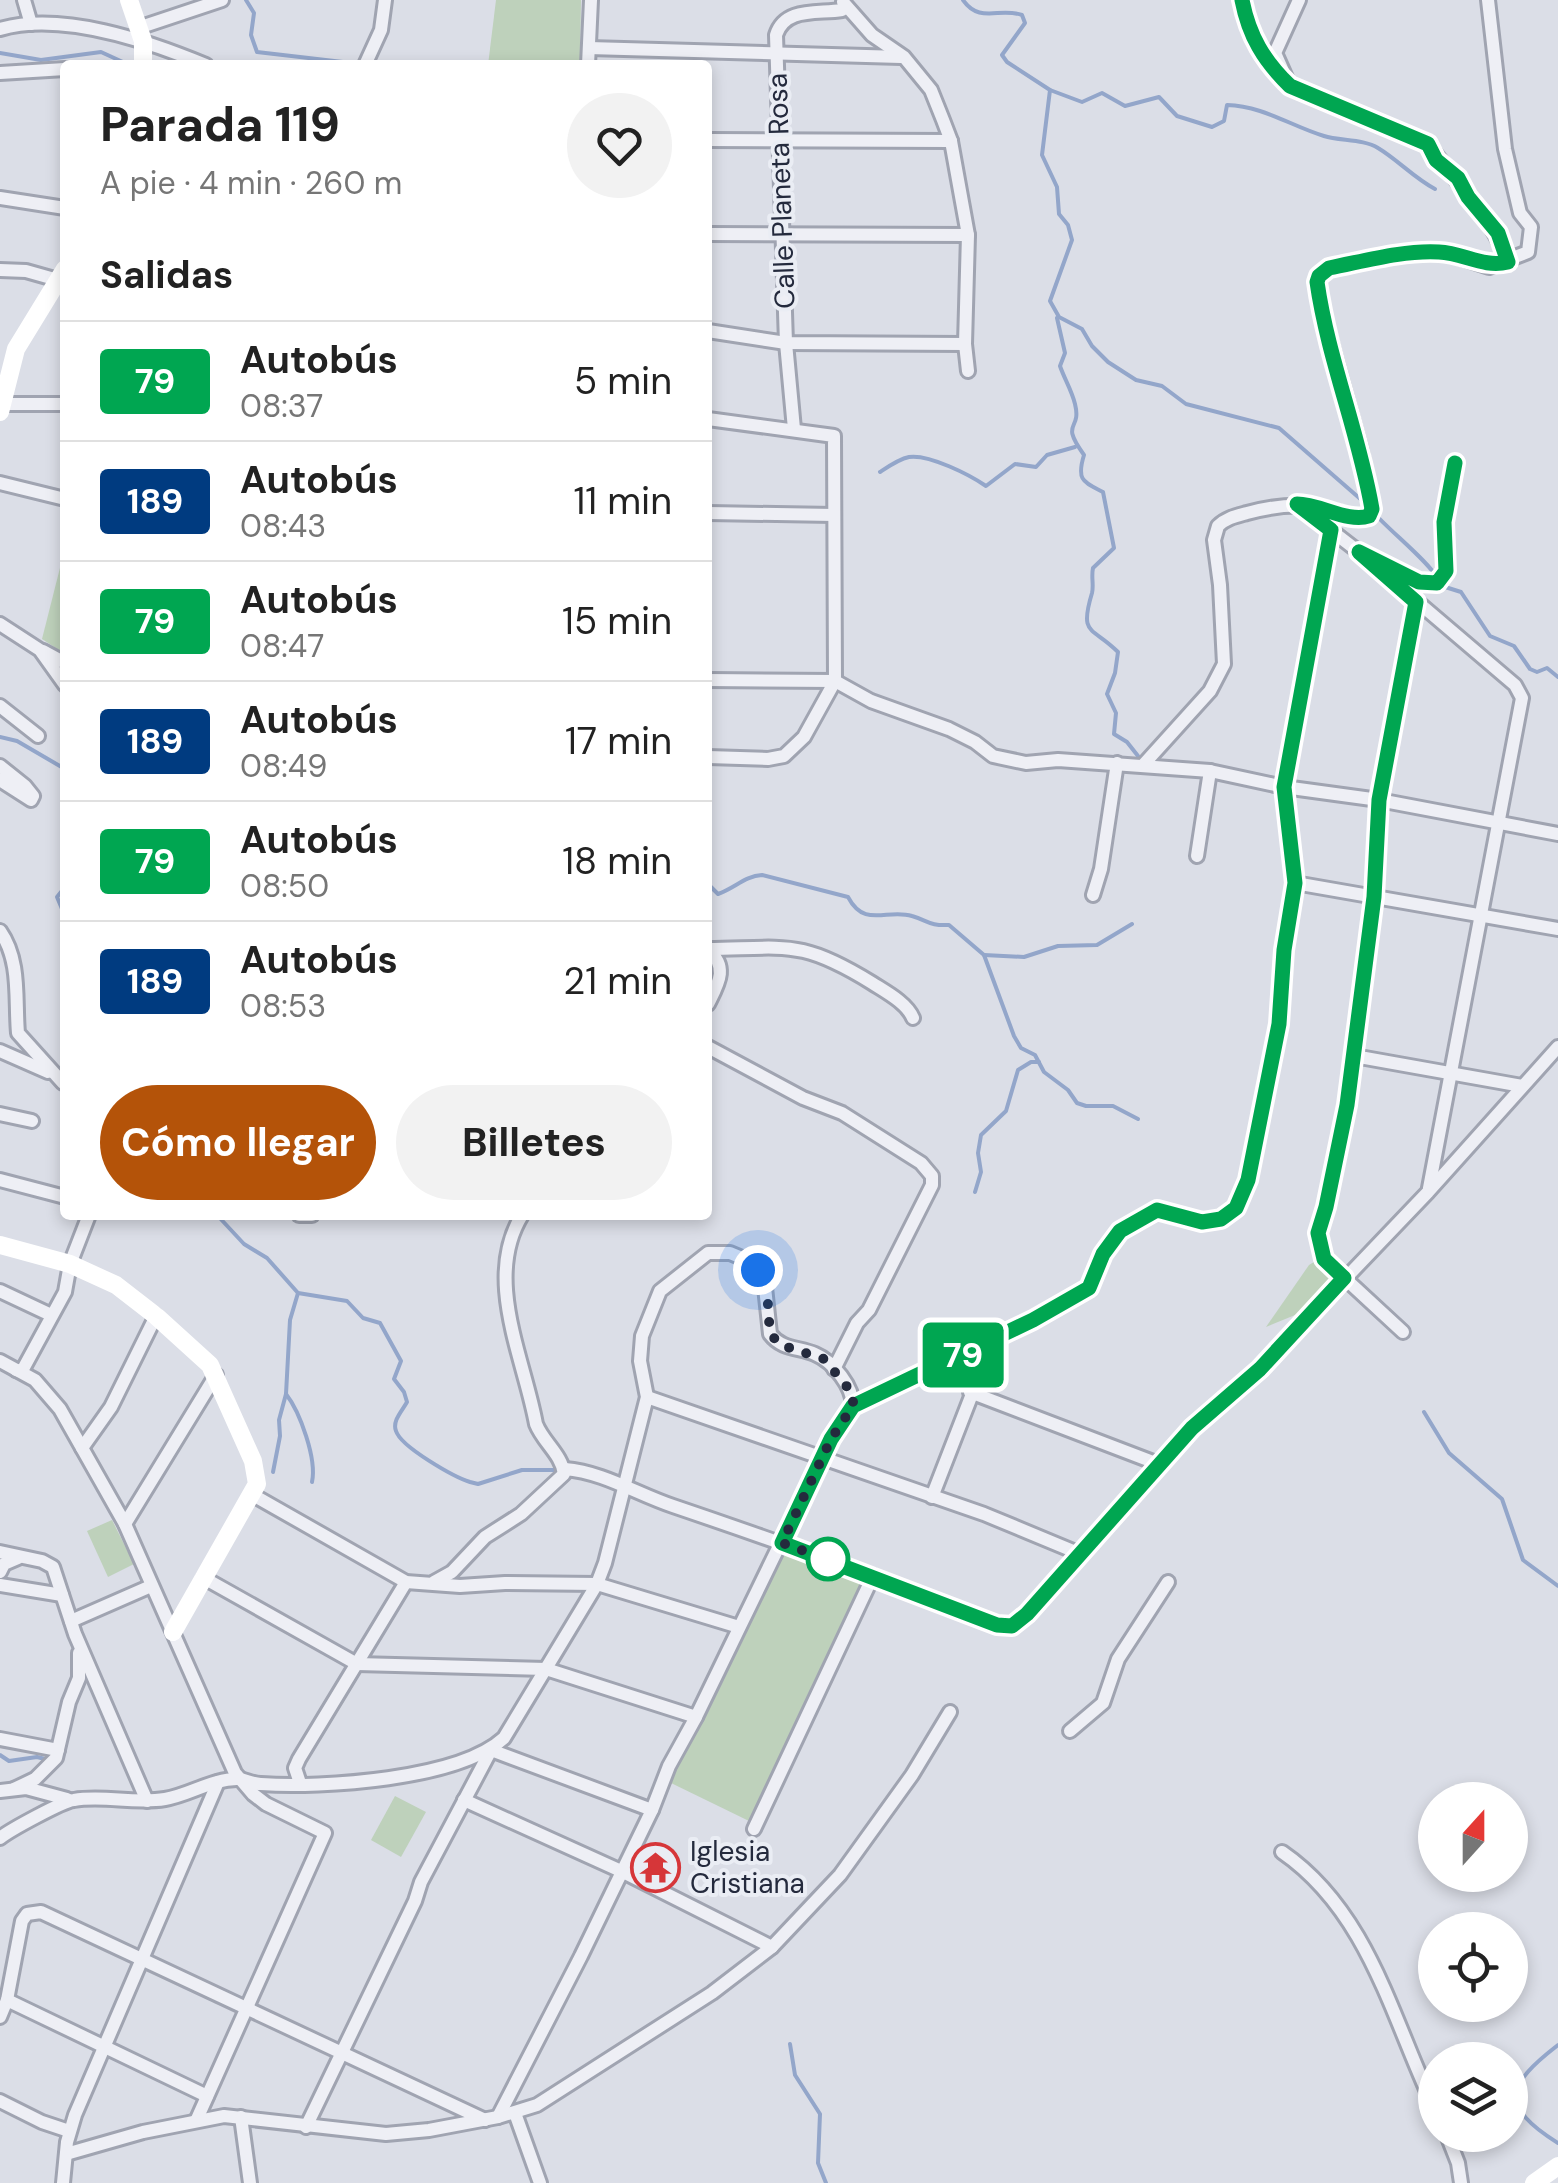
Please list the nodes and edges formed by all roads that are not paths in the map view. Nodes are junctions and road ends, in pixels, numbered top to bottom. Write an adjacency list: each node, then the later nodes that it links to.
1 (24, 0): 10 (street)
2 (129, 0): 12 (street)
3 (222, 0): 12 (street)
4 (385, 0): 18 (street)
5 (591, 0): 13 (street)
6 (1242, 0): 22 (street)
7 (1300, 0): 22 (street)
8 (1488, 0): 31 (street)
9 (843, 3): 14 (street, Calle Planeta Rosa); 15 (street)
10 (31, 24): 11 (street); 12 (street)
11 (0, 28)
12 (140, 34): 16 (street); 17 (street)
13 (589, 48): 14 (street); 19 (street)
14 (777, 54): 15 (street); 24 (street, Calle Planeta Rosa)
15 (904, 58): 25 (street)
16 (143, 60)
17 (195, 60)
18 (367, 60)
19 (588, 60)
20 (60, 68): 21 (street)
21 (0, 73)
22 (1290, 86): 31 (street)
23 (712, 140): 24 (street)
24 (781, 140): 25 (street); 29 (street, Calle Planeta Rosa)
25 (950, 142): 30 (street)
26 (0, 198): 27 (street)
27 (60, 207)
28 (712, 234): 29 (street)
29 (784, 234): 30 (street); 36 (street, Calle Planeta Rosa)
30 (968, 236): 37 (street)
31 (1508, 262): 47 (street)
32 (0, 270): 33 (street)
33 (60, 277)
34 (60, 280): 38 (street)
35 (712, 332): 36 (street)
36 (786, 343): 37 (street); 43 (street, Calle Planeta Rosa)
37 (965, 344): 39 (street)
38 (8, 350): 41 (street)
39 (968, 371)
40 (60, 404): 41 (street)
41 (1, 408)
42 (712, 419): 43 (street)
43 (794, 429): 49 (street)
44 (1455, 463): 51 (street)
45 (0, 483): 46 (street)
46 (60, 498)
47 (1297, 504): 50 (street); 63 (street)
48 (712, 513): 49 (street)
49 (834, 515): 58 (street)
50 (1331, 530): 51 (street); 67 (street)
51 (1359, 552): 52 (street)
52 (1416, 602): 68 (street); 69 (street)
53 (0, 624): 54 (street)
54 (40, 650): 55 (street); 56 (street)
55 (60, 660)
56 (60, 678)
57 (712, 680): 58 (street)
58 (835, 681): 61 (street); 62 (street)
59 (0, 706): 60 (street)
60 (38, 736)
61 (712, 757)
62 (1118, 763): 63 (street); 73 (street)
63 (1144, 764): 65 (street)
64 (0, 766): 66 (street)
65 (1210, 771): 67 (street); 71 (street)
66 (0, 780)
67 (1284, 787): 68 (street); 72 (street)
68 (1379, 800): 69 (street); 74 (street)
69 (1498, 822): 70 (street); 75 (street)
70 (1558, 834)
71 (1197, 856)
72 (1295, 883): 74 (street); 104 (street)
73 (1094, 895)
74 (1374, 897): 75 (street); 85 (street)
75 (1480, 916): 76 (street); 86 (street)
76 (1558, 929)
77 (0, 931): 87 (street)
78 (712, 950): 81 (street)
79 (712, 955): 80 (street)
80 (712, 994)
81 (914, 1018)
82 (1558, 1047): 89 (street)
83 (712, 1049): 106 (street)
84 (0, 1051): 88 (street)
85 (1354, 1056): 86 (street); 99 (street)
86 (1450, 1074): 89 (street); 93 (street)
87 (60, 1080)
88 (60, 1081)
89 (1522, 1086): 93 (street)
90 (0, 1114): 91 (street)
91 (32, 1121)
92 (0, 1180): 94 (street)
93 (1428, 1192): 99 (street)
94 (60, 1196)
95 (87, 1220): 98 (street)
96 (520, 1220): 115 (street)
97 (0, 1245): 98 (street)
98 (70, 1264): 101 (street); 102 (street)
99 (1344, 1278): 103 (street); 114 (street)
100 (0, 1291): 101 (street)
101 (52, 1315): 107 (street)
102 (156, 1316): 108 (street); 112 (street)
103 (1403, 1332)
104 (993, 1340): 109 (street); 111 (street)
105 (0, 1364): 107 (street)
106 (834, 1369): 110 (street); 111 (street)
107 (22, 1371): 112 (street)
108 (216, 1375): 117 (street); 119 (street)
109 (970, 1392): 114 (street); 118 (street)
110 (647, 1396): 113 (street); 116 (street)
111 (853, 1406): 113 (street)
112 (82, 1448): 119 (street)
113 (822, 1456): 118 (street); 120 (street)
114 (1161, 1465): 122 (street)
115 (564, 1469): 116 (street); 128 (street)
116 (625, 1487): 120 (street); 130 (street)
117 (253, 1496): 126 (street); 127 (street)
118 (932, 1497): 122 (street)
119 (125, 1524): 132 (street)
120 (782, 1543): 125 (street); 134 (street)
121 (0, 1552): 123 (street)
122 (1078, 1553): 125 (street)
123 (21, 1558): 124 (street); 133 (street)
124 (0, 1572)
125 (873, 1576): 153 (street)
126 (204, 1578): 136 (street); 137 (street)
127 (406, 1582): 128 (street); 137 (street)
128 (432, 1582): 130 (street)
129 (1168, 1582): 141 (street)
130 (596, 1584): 134 (street); 138 (street)
131 (0, 1585): 133 (street)
132 (151, 1586): 135 (street); 136 (street)
133 (62, 1596): 135 (street)
134 (739, 1627): 140 (street)
135 (73, 1628): 143 (street); 150 (street)
136 (173, 1632): 145 (street)
137 (358, 1664): 138 (street); 147 (street)
138 (546, 1668): 140 (street); 144 (street)
139 (950, 1712): 157 (street)
140 (696, 1716): 152 (street)
141 (1070, 1731)
142 (0, 1739): 143 (street)
143 (58, 1750): 148 (street)
144 (490, 1750): 147 (street); 151 (street); 152 (street)
145 (241, 1779): 146 (street); 147 (street); 160 (street)
146 (218, 1782): 150 (street); 158 (street)
147 (300, 1784)
148 (7, 1790): 149 (street)
149 (74, 1800): 150 (street); 154 (street)
150 (147, 1800)
151 (464, 1800): 156 (street); 163 (street)
152 (652, 1810): 156 (street)
153 (754, 1830)
154 (0, 1838)
155 (1282, 1852): 164 (street)
156 (621, 1871): 157 (street); 169 (street)
157 (772, 1947): 167 (street)
158 (142, 1957): 159 (street); 160 (street); 162 (street)
159 (7, 2000): 161 (street); 162 (street)
160 (245, 2005): 163 (street); 165 (street)
161 (0, 2017)
162 (105, 2046): 165 (street); 172 (street)
163 (341, 2052): 169 (street); 171 (street)
164 (1418, 2068)
165 (206, 2096): 170 (street)
166 (0, 2101): 172 (street)
167 (515, 2113): 169 (street); 178 (street)
168 (241, 2117): 170 (street); 171 (street); 177 (street)
169 (491, 2118): 171 (street)
170 (197, 2119): 174 (street)
171 (306, 2127)
172 (69, 2131): 174 (street)
173 (1454, 2152): 179 (street)
174 (66, 2154): 176 (street)
175 (1558, 2166): 180 (street)
176 (63, 2183)
177 (250, 2183)
178 (540, 2183)
179 (1461, 2183)
180 (1534, 2183)

